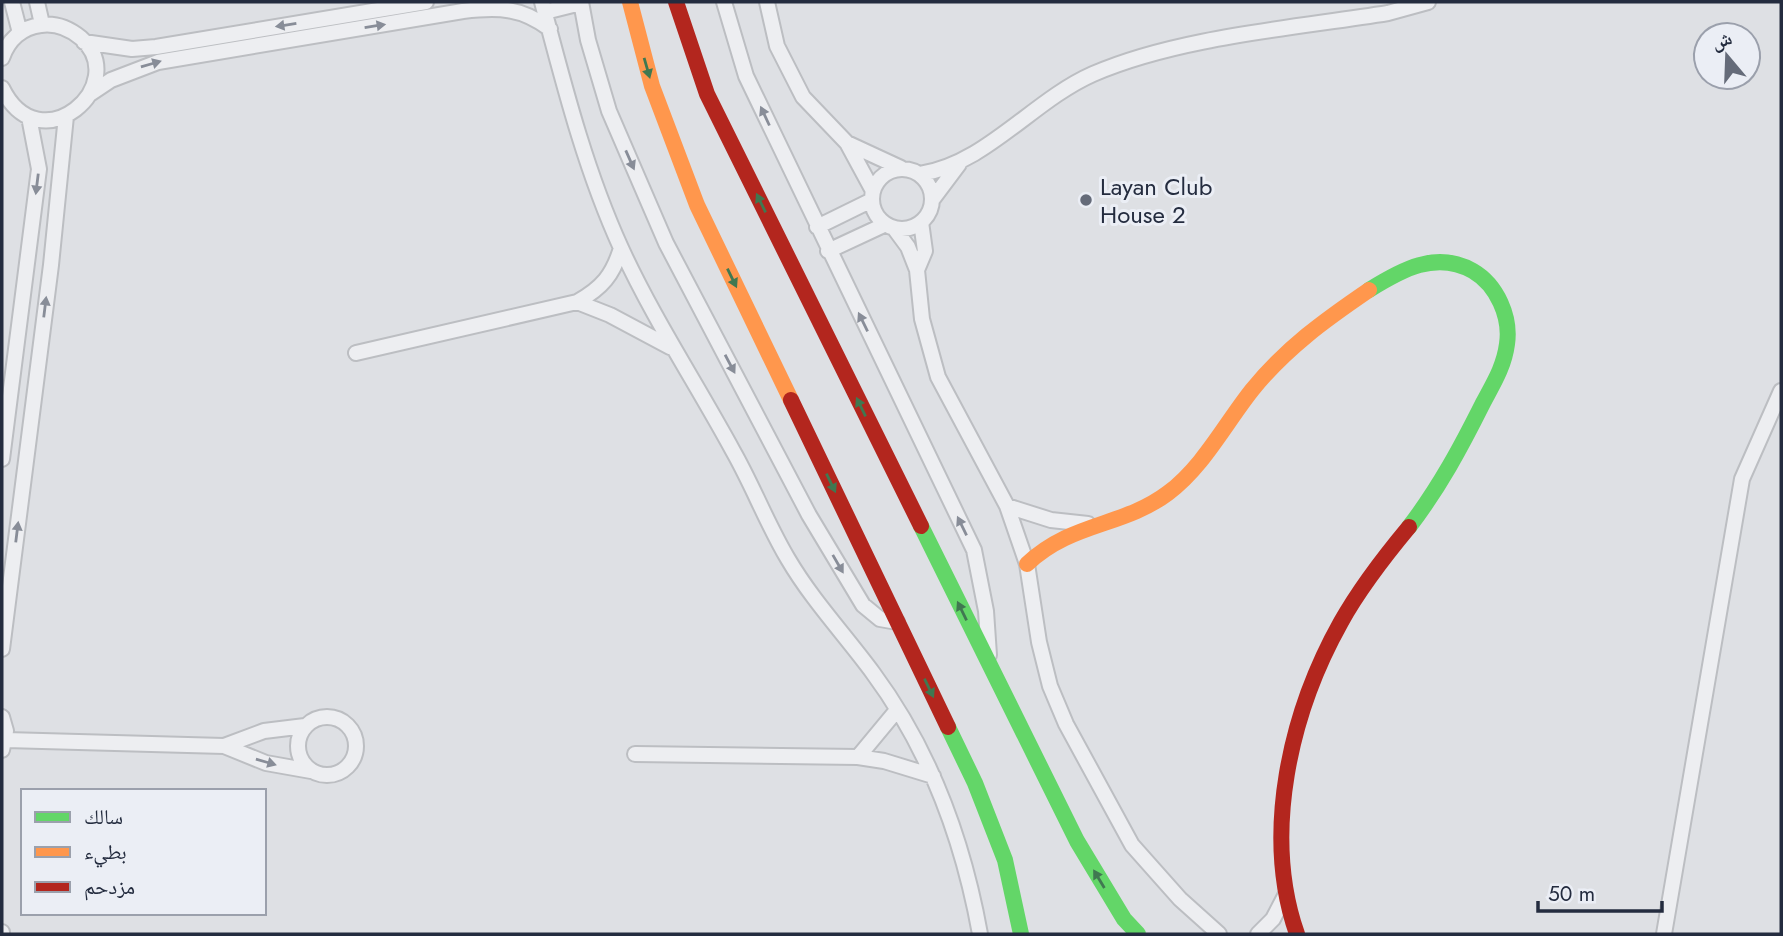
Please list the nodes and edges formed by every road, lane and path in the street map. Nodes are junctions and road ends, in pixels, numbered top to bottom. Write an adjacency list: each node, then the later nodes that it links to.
1 (12, 2): 14 (street)
2 (37, 2): 12 (street)
3 (426, 2): 15 (street, one-way to 15)
4 (630, 2): 41 (street, one-way to 41)
5 (676, 2): 43 (street, one-way to 5)
6 (724, 2): 29 (street, one-way to 6)
7 (767, 2): 21 (street)
8 (1428, 2): 22 (street)
9 (581, 3): 11 (street); 41 (street, one-way to 41)
10 (478, 6): 13 (street); 18 (street, one-way to 10)
11 (544, 7): 13 (street)
12 (43, 24): 14 (street); 15 (street)
13 (550, 29): 30 (street)
14 (20, 33): 16 (street)
15 (84, 42): 18 (street)
16 (2, 58)
17 (2, 88): 20 (street)
18 (90, 94): 19 (street)
19 (66, 116): 20 (street); 42 (street, one-way to 19)
20 (29, 117): 37 (street, one-way to 37)
21 (847, 143): 23 (street); 25 (street)
22 (960, 163): 24 (street); 26 (street)
23 (901, 168): 24 (street); 25 (street)
24 (920, 174): 26 (street)
25 (872, 196): 28 (street); 29 (street)
26 (932, 200): 27 (street)
27 (921, 222): 28 (street); 32 (street)
28 (890, 226): 31 (street); 32 (street)
29 (817, 227): 31 (street)
30 (621, 248): 33 (street); 34 (street)
31 (828, 251): 43 (street, one-way to 31)
32 (916, 270): 38 (street)
33 (577, 302): 34 (street); 35 (street)
34 (673, 348): 44 (street)
35 (356, 353)
36 (1781, 391): 60 (street)
37 (2, 459)
38 (1007, 506): 39 (street); 40 (street)
39 (1093, 524): 40 (street); 53 (street)
40 (1027, 564): 57 (street)
41 (897, 622): 55 (street, one-way to 55)
42 (2, 649)
43 (989, 664): 56 (street, one-way to 43)
44 (897, 710): 50 (street); 52 (street)
45 (2, 716): 47 (street)
46 (305, 726): 48 (street); 51 (street); 51 (street)
47 (4, 745): 48 (street)
48 (225, 746): 51 (street, one-way to 51)
49 (635, 754): 50 (street)
50 (858, 757): 52 (street)
51 (311, 771)
52 (933, 776): 54 (street)
53 (1285, 896): 58 (street); 59 (street)
54 (979, 934)
55 (1021, 934)
56 (1138, 934)
57 (1220, 934)
58 (1258, 934)
59 (1297, 934)
60 (1664, 934)

